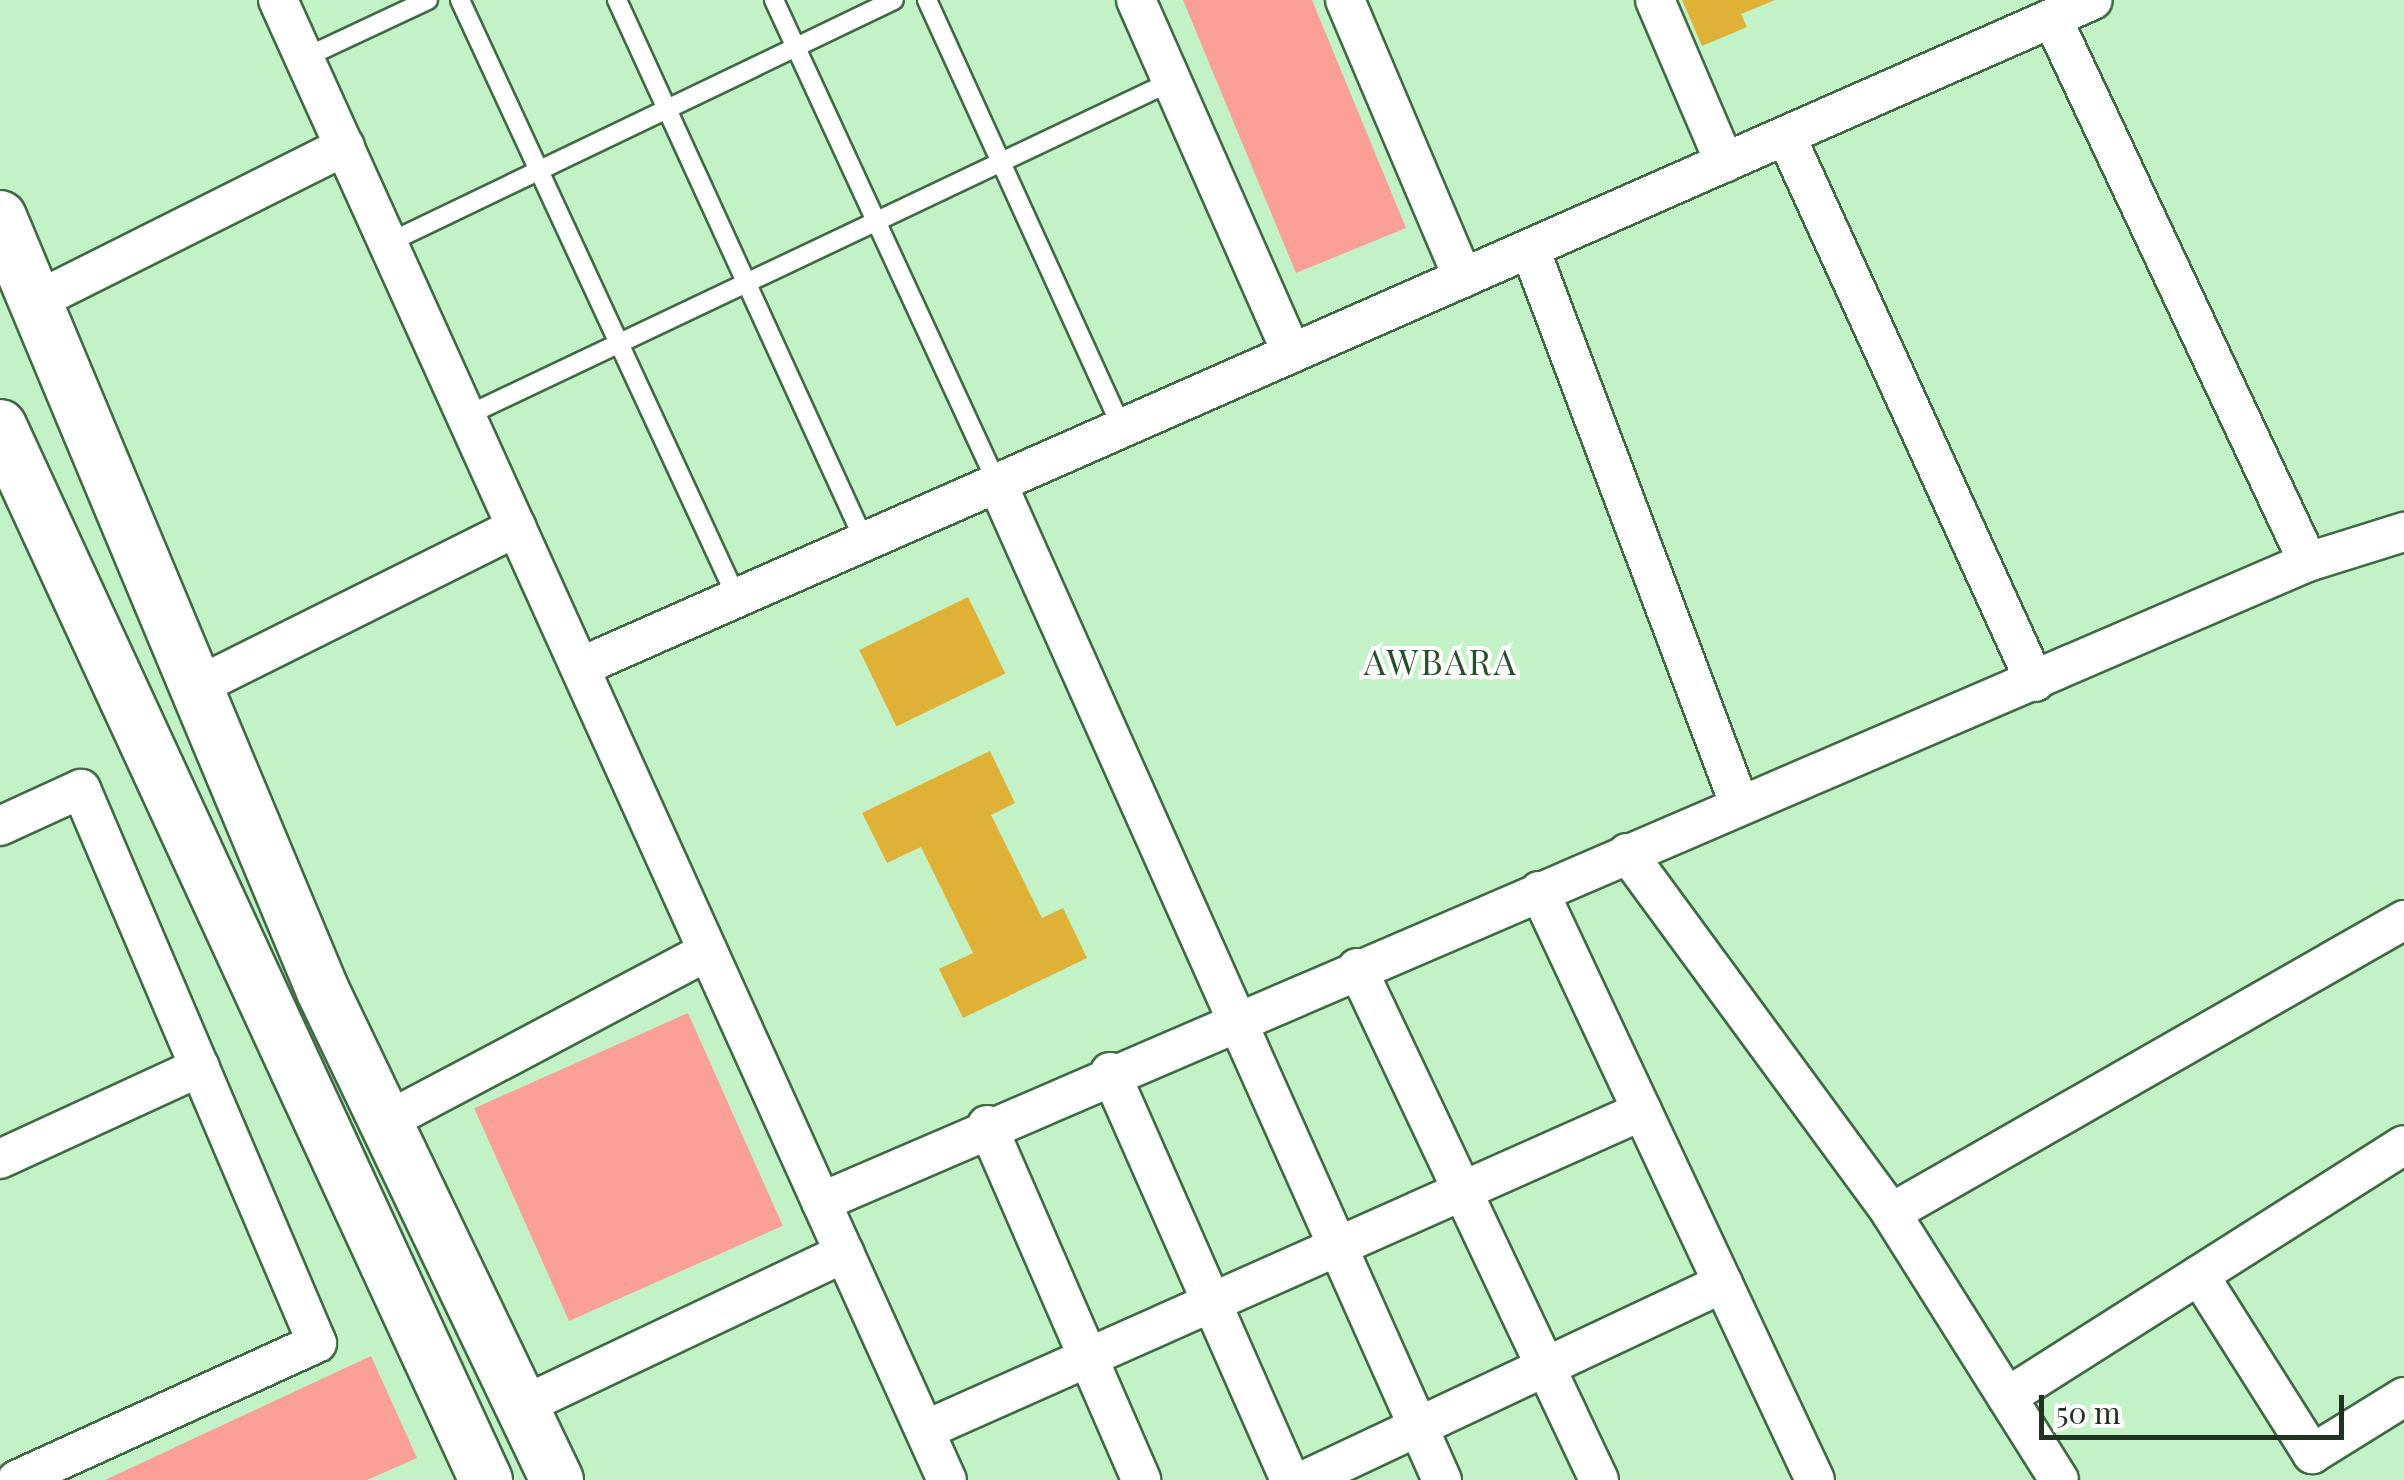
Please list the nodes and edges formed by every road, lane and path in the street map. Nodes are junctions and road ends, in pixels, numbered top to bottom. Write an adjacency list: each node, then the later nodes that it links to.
1 (278, 0): 14 (street)
2 (428, 0): 14 (lane)
3 (460, 0): 21 (lane)
4 (617, 0): 16 (lane)
5 (774, 0): 13 (lane)
6 (894, 0): 13 (lane)
7 (926, 0): 19 (lane)
8 (1136, 0): 15 (street)
9 (1345, 0): 26 (street)
10 (1655, 0): 20 (street)
11 (2094, 0): 12 (street)
12 (2052, 18): 17 (street); 40 (street)
13 (796, 48): 16 (lane); 23 (lane)
14 (304, 58): 18 (street)
15 (1172, 81): 19 (lane); 30 (street)
16 (667, 109): 21 (lane); 27 (lane)
17 (1786, 136): 20 (street); 43 (street)
18 (345, 146): 24 (street); 28 (street)
19 (1000, 162): 23 (lane); 33 (lane)
20 (1725, 163): 25 (street)
21 (539, 170): 24 (lane); 29 (lane)
22 (0, 217): 28 (street)
23 (876, 222): 27 (lane); 34 (lane)
24 (388, 243): 31 (street)
25 (1530, 249): 26 (street); 45 (street)
26 (1463, 278): 30 (street)
27 (747, 283): 29 (lane); 39 (lane)
28 (40, 299): 35 (street)
29 (619, 343): 31 (lane); 41 (lane)
30 (1292, 353): 33 (street)
31 (466, 416): 37 (street)
32 (0, 426): 36 (street)
33 (1122, 428): 34 (street)
34 (997, 484): 39 (street); 52 (street)
35 (118, 490): 36 (street); 44 (street)
36 (45, 526): 77 (street)
37 (517, 527): 42 (street); 44 (street)
38 (2404, 532): 40 (street)
39 (865, 542): 41 (street)
40 (2308, 562): 43 (street)
41 (736, 598): 42 (street)
42 (580, 667): 50 (street)
43 (2035, 682): 45 (street)
44 (198, 686): 56 (street)
45 (1740, 806): 47 (street)
46 (0, 826): 53 (street)
47 (1627, 853): 48 (street); 62 (street)
48 (1539, 891): 51 (street); 55 (street)
49 (2404, 920): 62 (street)
50 (708, 951): 56 (street); 61 (street)
51 (1358, 968): 52 (street); 60 (street)
52 (1231, 1021): 54 (street); 63 (street)
53 (200, 1067): 59 (street); 76 (street)
54 (1110, 1072): 57 (street); 67 (street)
55 (1642, 1111): 60 (street); 66 (street)
56 (385, 1122): 72 (street)
57 (986, 1125): 61 (street); 68 (street)
58 (2404, 1145): 65 (street)
59 (0, 1159)
60 (1464, 1191): 63 (street); 69 (street)
61 (821, 1202): 64 (street)
62 (1891, 1214): 70 (street)
63 (1336, 1248): 67 (street); 73 (street)
64 (844, 1253): 72 (street); 74 (street)
65 (2199, 1275): 70 (street); 71 (street)
66 (1723, 1283): 69 (street); 75 (street)
67 (1212, 1303): 68 (street); 81 (street)
68 (1088, 1358): 74 (street); 80 (street)
69 (1546, 1366): 73 (street); 84 (street)
70 (2007, 1397): 85 (street)
71 (2404, 1398)
72 (522, 1406): 78 (street)
73 (1418, 1427): 82 (street); 83 (street)
74 (925, 1430): 79 (street)
75 (1802, 1476)
76 (17, 1480)
77 (486, 1480)
78 (556, 1480)
79 (947, 1480)
80 (1141, 1480)
81 (1290, 1480)
82 (1305, 1480)
83 (1442, 1480)
84 (1600, 1480)
85 (2060, 1480)

